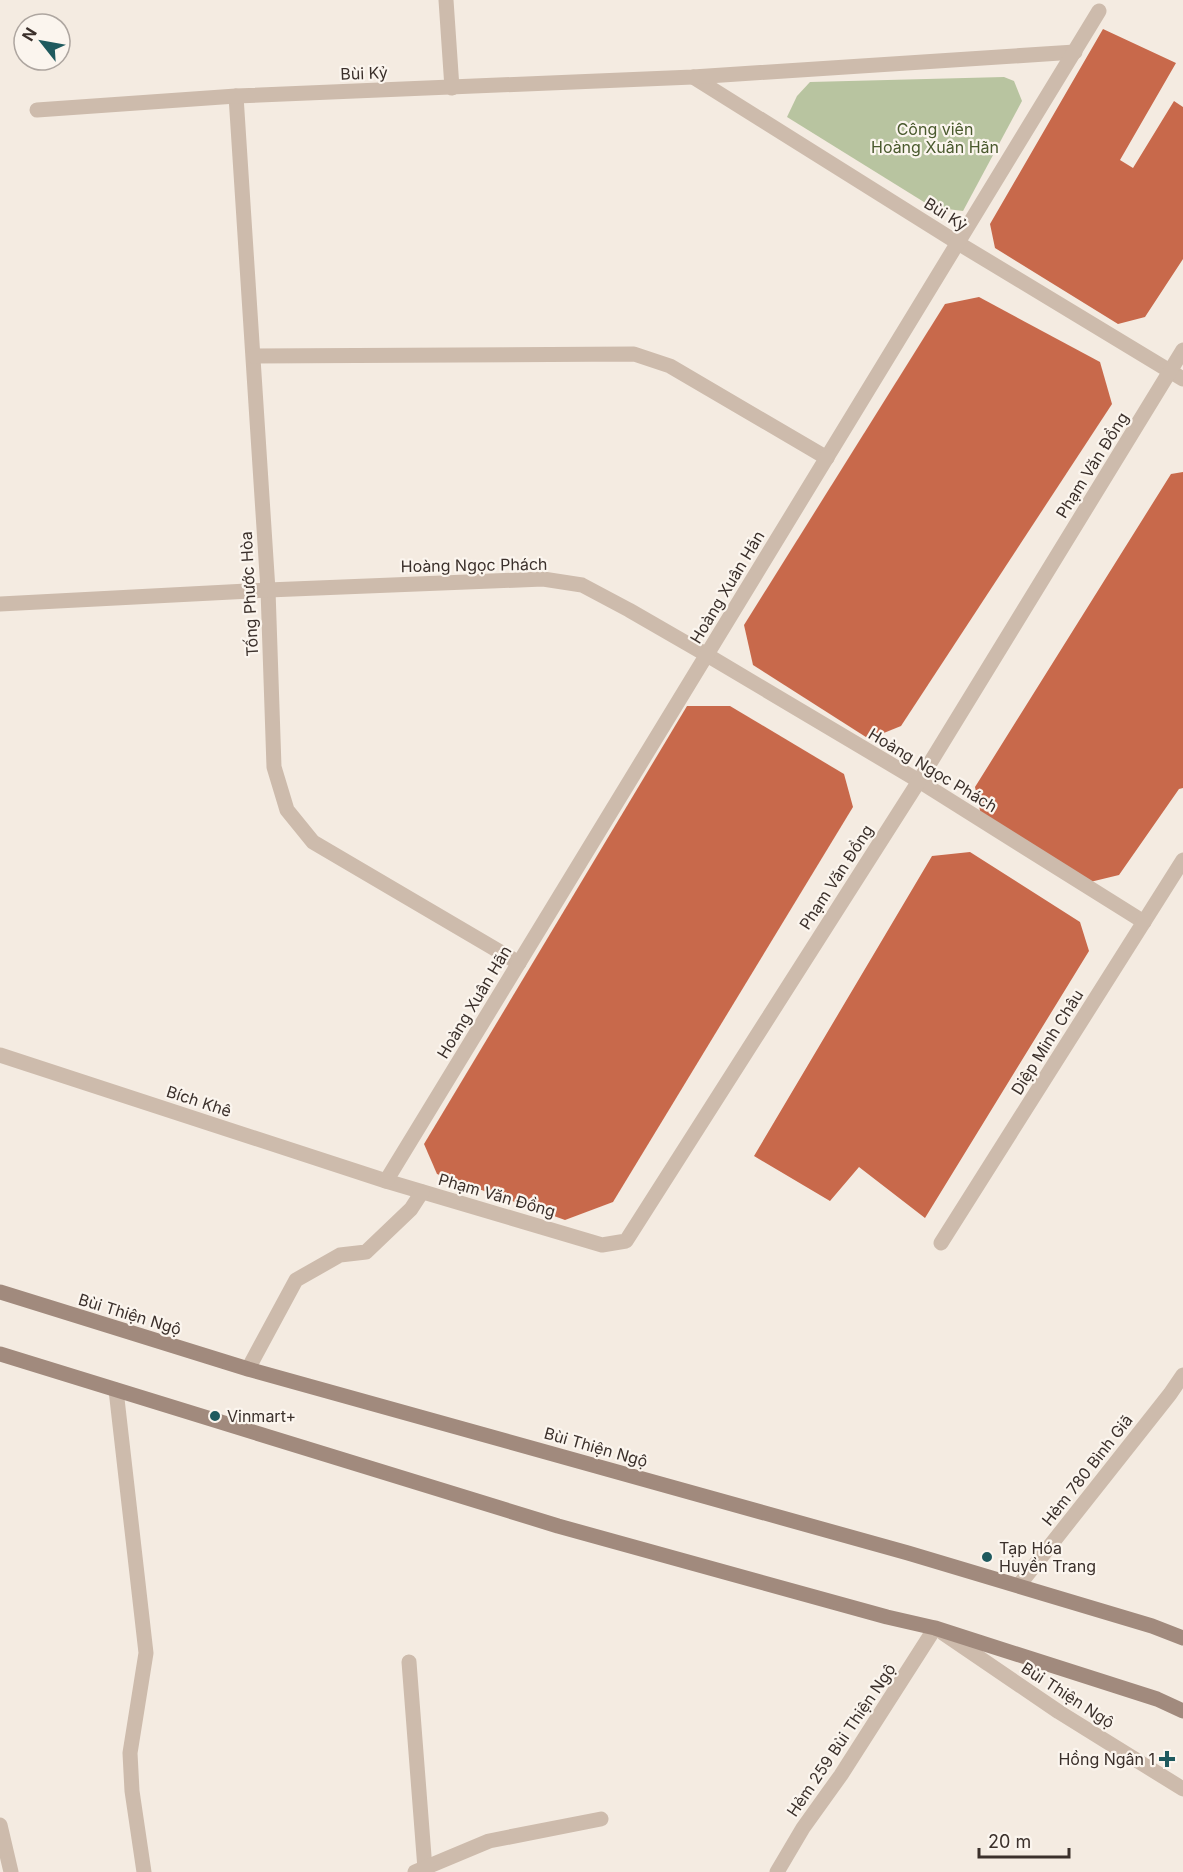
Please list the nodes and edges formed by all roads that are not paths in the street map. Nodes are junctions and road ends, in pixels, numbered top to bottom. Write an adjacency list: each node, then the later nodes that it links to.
1 (446, 0): 5 (street)
2 (1099, 11): 3 (street, Hoàng Xuân Hãn)
3 (1075, 52): 4 (street, Bùi Kỷ); 8 (street, Hoàng Xuân Hãn)
4 (693, 77): 5 (street, Bùi Kỷ); 8 (street, Bùi Kỷ)
5 (452, 88): 6 (street, Bùi Kỷ)
6 (236, 96): 7 (street, Bùi Kỷ); 10 (street, Tống Phước Hòa)
7 (38, 110)
8 (958, 243): 11 (street, Bùi Kỷ); 12 (street, Hoàng Xuân Hãn)
9 (1183, 350): 11 (street, Phạm Văn Đồng)
10 (254, 356): 12 (street); 13 (street, Tống Phước Hòa)
11 (1177, 374): 16 (street, Phạm Văn Đồng)
12 (827, 458): 15 (street, Hoàng Xuân Hãn)
13 (268, 590): 14 (street, Hoàng Ngọc Phách); 15 (street, Hoàng Ngọc Phách); 19 (street, Tống Phước Hòa)
14 (0, 604)
15 (707, 655): 16 (street, Hoàng Ngọc Phách); 19 (street, Hoàng Xuân Hãn)
16 (919, 781): 18 (street, Hoàng Ngọc Phách); 22 (street, Phạm Văn Đồng)
17 (1183, 860): 18 (street, Diệp Minh Châu)
18 (1144, 922): 23 (street, Diệp Minh Châu)
19 (519, 963): 21 (street, Hoàng Xuân Hãn)
20 (0, 1055): 21 (street, Bích Khê)
21 (386, 1181): 22 (street, Phạm Văn Đồng)
22 (422, 1192): 26 (street, Phạm Văn Đồng)
23 (941, 1243)
24 (0, 1292): 26 (main road, Bùi Thiện Ngộ)
25 (0, 1354): 28 (main road, Bùi Thiện Ngộ)
26 (248, 1370): 29 (main road, Bùi Thiện Ngộ)
27 (1183, 1376): 29 (street, Hẻm 780 Bình Giã)
28 (116, 1390): 30 (main road, Bùi Thiện Ngộ); 39 (street)
29 (1019, 1586): 31 (main road, Bùi Thiện Ngộ)
30 (935, 1628): 33 (main road, Bùi Thiện Ngộ); 34 (street, Bùi Thiện Ngộ); 40 (street, Hẻm 259 Bùi Thiện Ngộ)
31 (1183, 1638)
32 (409, 1662): 37 (street)
33 (1183, 1710)
34 (1183, 1789)
35 (601, 1819): 37 (street)
36 (0, 1825): 38 (street)
37 (420, 1870)
38 (11, 1872)
39 (144, 1872)
40 (777, 1872)

